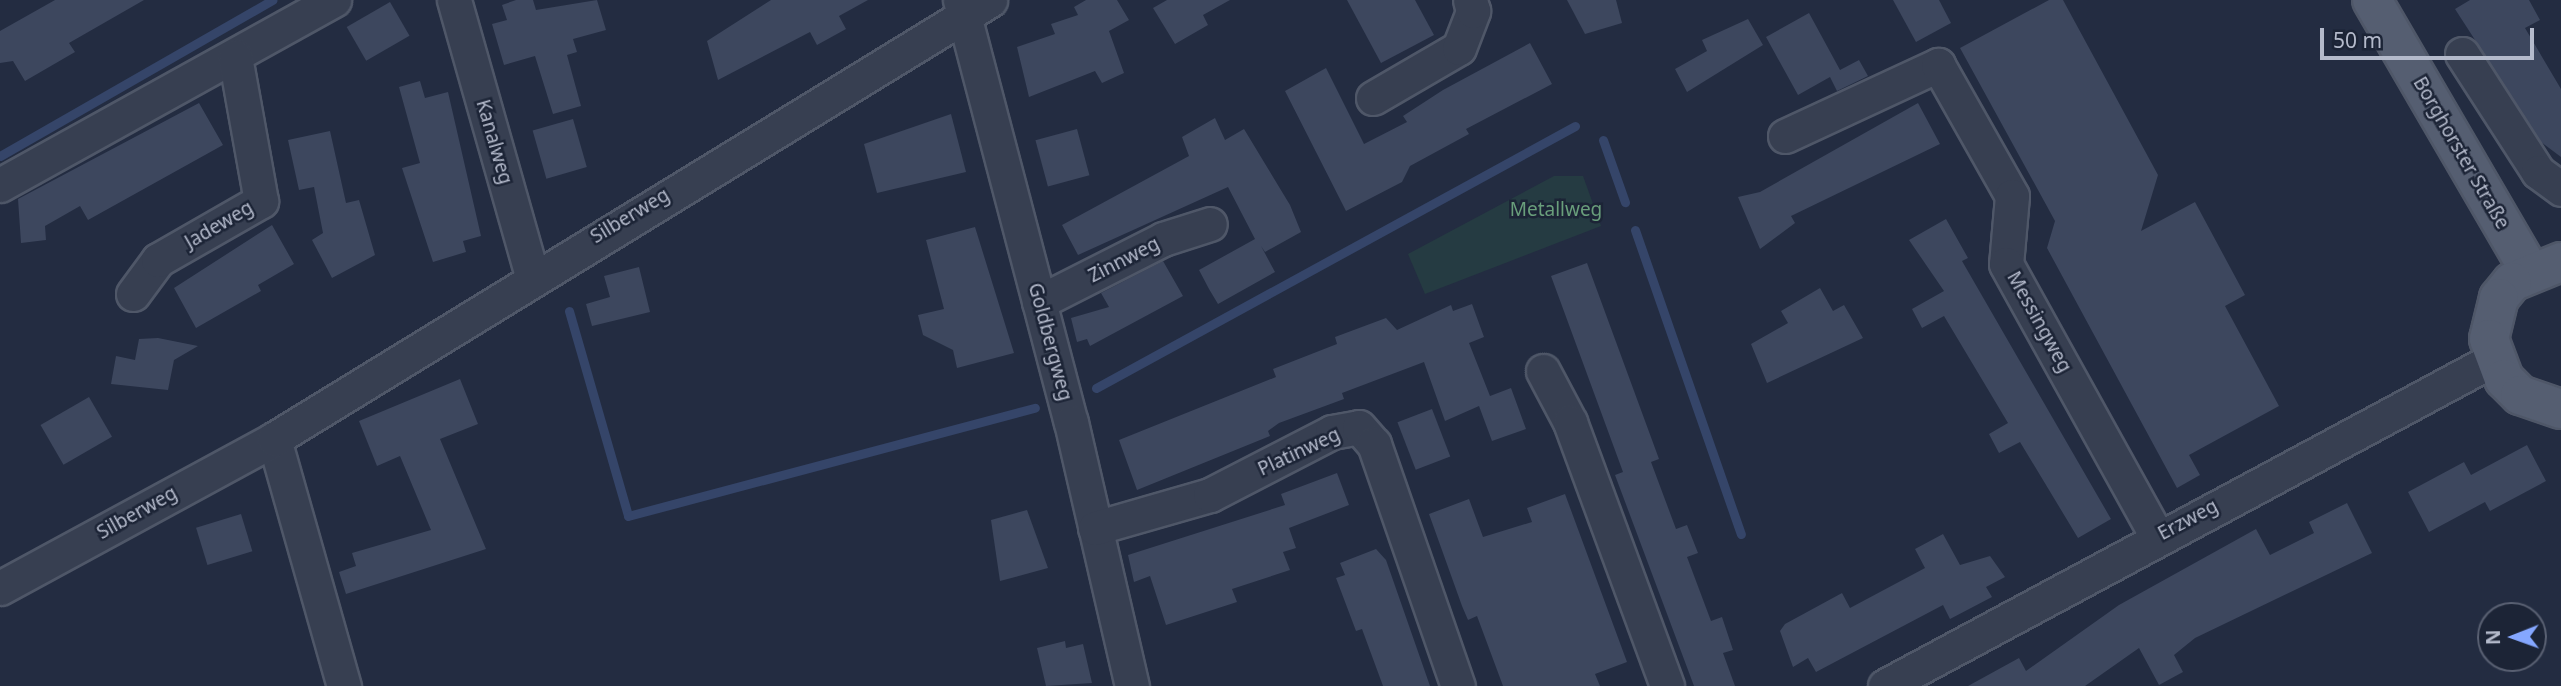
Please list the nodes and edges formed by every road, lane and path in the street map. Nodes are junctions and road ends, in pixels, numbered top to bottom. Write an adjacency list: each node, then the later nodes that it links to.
1 (334, 0): 7 (street)
2 (1470, 0): 8 (street)
3 (2372, 0): 13 (main road, Borghorster Straße)
4 (463, 3): 14 (street, Kanalweg)
5 (971, 5): 14 (street, Silberweg); 16 (street, Goldbergweg)
6 (2462, 54): 11 (street)
7 (235, 56): 10 (street); 15 (street, Jadeweg)
8 (1373, 98)
9 (1785, 136): 22 (street, Messingweg)
10 (0, 185)
11 (2561, 189)
12 (1210, 224): 16 (street, Zinnweg)
13 (2545, 266): 17 (main road)
14 (532, 275): 20 (street, Silberweg)
15 (133, 294)
16 (1040, 302): 21 (street, Goldbergweg)
17 (2494, 359): 19 (main road); 22 (street, Erzweg)
18 (1544, 371): 27 (street)
19 (2561, 409)
20 (274, 439): 23 (street, Silberweg); 24 (street)
21 (1096, 528): 25 (street, Goldbergweg); 26 (street, Platinweg)
22 (2157, 536): 28 (street, Erzweg)
23 (0, 588)
24 (344, 686)
25 (1132, 686)
26 (1458, 686)
27 (1667, 686)
28 (1885, 686)

